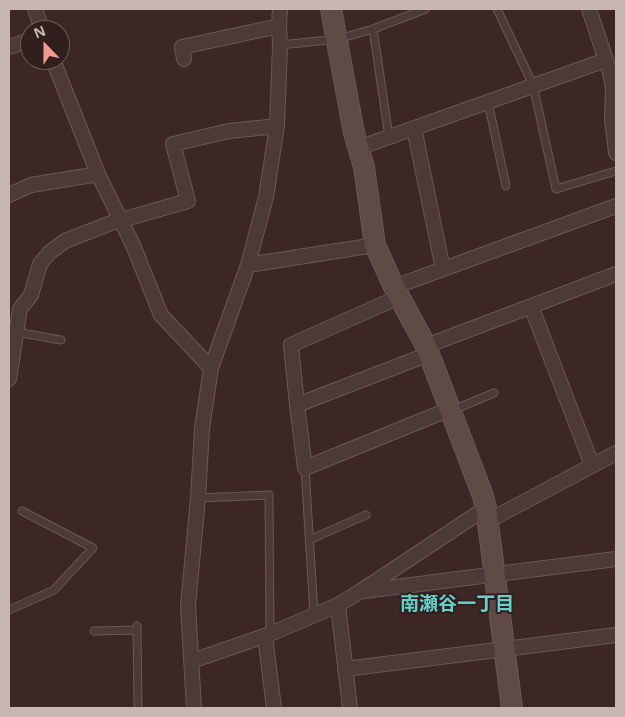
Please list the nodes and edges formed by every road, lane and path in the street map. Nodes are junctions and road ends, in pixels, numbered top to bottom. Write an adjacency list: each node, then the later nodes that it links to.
1 (280, 9): 6 (street)
2 (331, 9): 8 (street)
3 (426, 9): 7 (lane)
4 (497, 9): 13 (lane)
5 (589, 9): 11 (street)
6 (279, 26): 9 (street); 10 (street)
7 (373, 30): 8 (lane); 18 (lane)
8 (338, 39): 9 (lane); 19 (street)
9 (280, 45): 16 (street)
10 (184, 60)
11 (606, 60): 13 (street); 14 (street)
12 (57, 70): 22 (street)
13 (533, 86): 15 (street); 21 (lane)
14 (615, 88): 20 (street)
15 (488, 102): 17 (street); 23 (lane)
16 (276, 126): 26 (street); 28 (street)
17 (414, 128): 18 (street); 29 (street)
18 (389, 137): 19 (street)
19 (358, 148): 27 (street)
20 (616, 153)
21 (616, 171)
22 (98, 174): 24 (street); 26 (street)
23 (506, 186)
24 (9, 195)
25 (616, 206): 29 (street)
26 (121, 220): 33 (street); 36 (street)
27 (376, 245): 28 (street); 31 (street)
28 (248, 265): 36 (street)
29 (443, 269): 31 (street)
30 (616, 274): 32 (street)
31 (397, 292): 35 (street); 39 (street)
32 (531, 306): 35 (street); 42 (street)
33 (16, 332): 34 (lane); 37 (street)
34 (61, 340)
35 (427, 350): 39 (street); 40 (street)
36 (211, 368): 44 (street)
37 (9, 379)
38 (494, 393): 40 (lane)
39 (297, 405): 43 (street)
40 (450, 410): 43 (street); 46 (street)
41 (616, 453): 42 (street)
42 (592, 465): 46 (street)
43 (305, 468): 48 (lane)
44 (198, 498): 56 (lane); 59 (street)
45 (22, 511): 53 (lane)
46 (487, 514): 50 (street); 51 (street)
47 (366, 515): 48 (lane)
48 (309, 540): 54 (lane)
49 (616, 559): 50 (street)
50 (495, 574): 51 (street); 58 (street)
51 (361, 591): 52 (street)
52 (338, 604): 54 (street); 60 (street)
53 (9, 610)
54 (314, 615): 56 (street)
55 (94, 631): 61 (lane)
56 (268, 635): 59 (street); 63 (street)
57 (616, 635): 58 (street)
58 (504, 649): 60 (street); 65 (street)
59 (192, 661): 62 (street)
60 (346, 669): 64 (street)
61 (138, 708)
62 (194, 708)
63 (274, 708)
64 (350, 708)
65 (512, 708)

